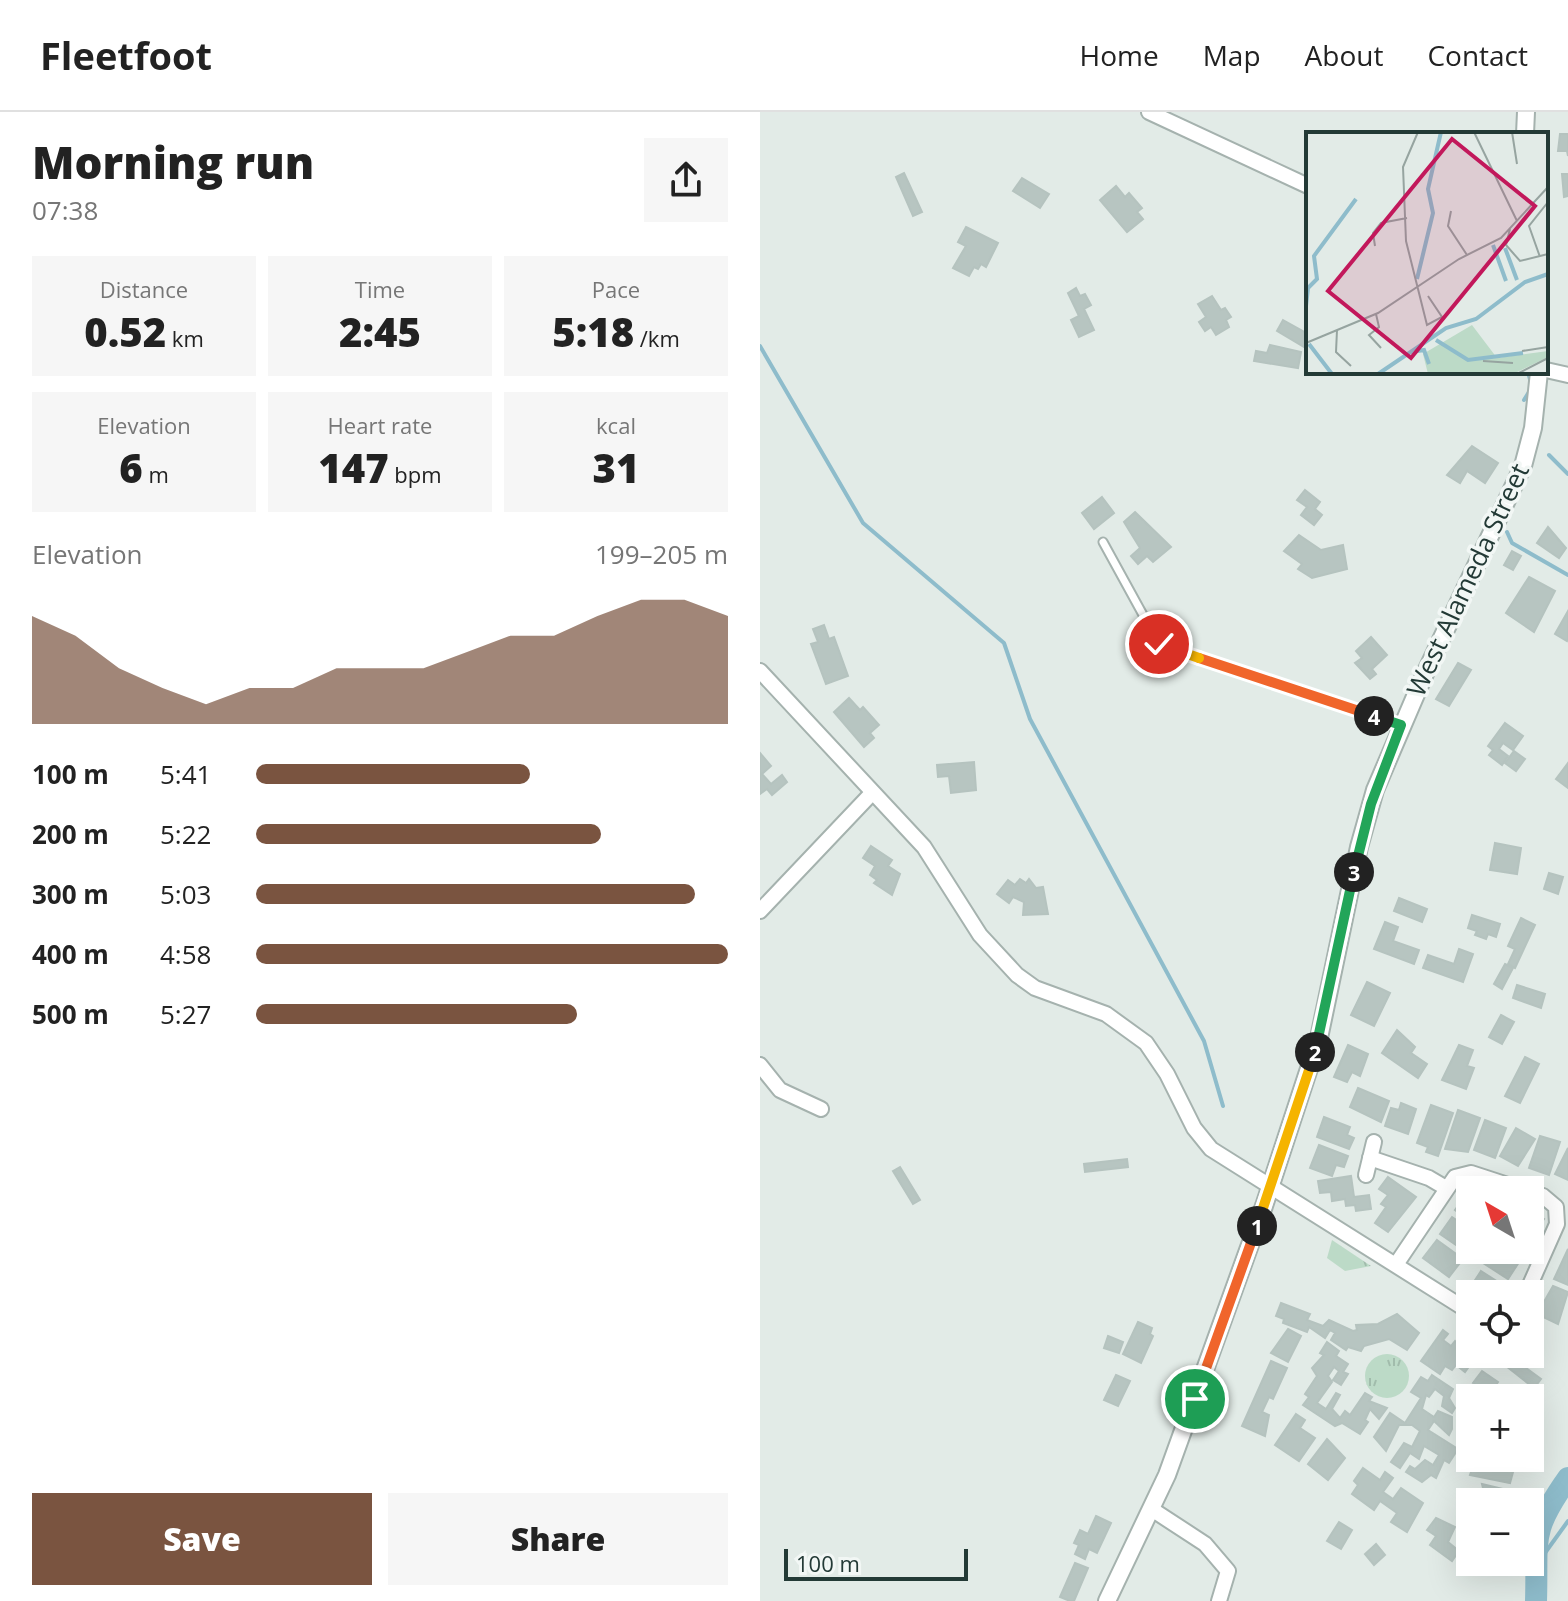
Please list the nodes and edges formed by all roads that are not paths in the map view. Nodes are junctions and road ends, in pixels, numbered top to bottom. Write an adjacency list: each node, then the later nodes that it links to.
1 (1149, 112): 4 (street)
2 (1526, 112): 3 (street)
3 (1525, 132)
4 (1306, 185)
5 (1548, 370): 7 (street)
6 (1539, 374): 10 (street, West Alameda Street)
7 (1568, 375)
8 (1103, 542): 10 (lane)
9 (760, 671): 11 (street)
10 (1401, 725): 21 (street, West Alameda Street)
11 (872, 793): 12 (street); 21 (street)
12 (760, 911)
13 (760, 1065): 14 (street)
14 (821, 1109)
15 (1374, 1142): 16 (street)
16 (1370, 1158): 17 (street); 22 (street)
17 (1366, 1175)
18 (1459, 1176): 19 (street)
19 (1480, 1176)
20 (1456, 1177): 22 (street)
21 (1271, 1186): 25 (street); 27 (street, West Alameda Street)
22 (1446, 1188): 25 (street)
23 (1544, 1197): 24 (street)
24 (1544, 1253)
25 (1397, 1263): 26 (street)
26 (1456, 1303)
27 (1153, 1510): 28 (street, West Alameda Street); 29 (street)
28 (1107, 1601)
29 (1219, 1601)

